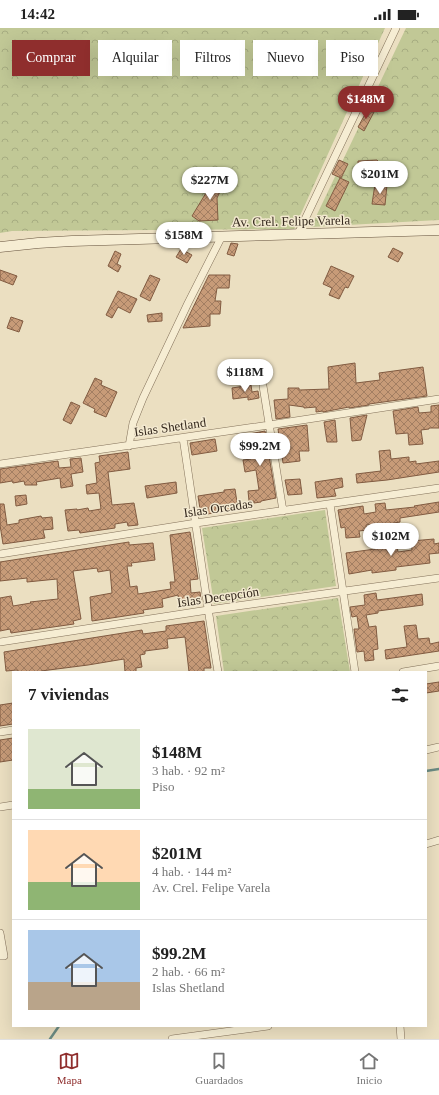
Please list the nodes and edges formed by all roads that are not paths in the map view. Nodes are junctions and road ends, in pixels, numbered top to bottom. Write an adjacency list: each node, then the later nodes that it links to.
1 (396, 28): 3 (street)
2 (439, 230): 3 (main road, Av. Crel. Felipe Varela)
3 (298, 234): 4 (main road, Av. Crel. Felipe Varela)
4 (222, 236): 5 (main road, Av. Crel. Felipe Varela); 10 (street)
5 (0, 247)
6 (263, 386): 8 (street)
7 (439, 398): 8 (street, Islas Shetland)
8 (269, 425): 9 (street, Islas Shetland); 14 (street)
9 (183, 438): 10 (street, Islas Shetland); 15 (street)
10 (129, 446): 11 (street, Islas Shetland)
11 (0, 464)
12 (439, 488): 13 (street, Islas Orcadas)
13 (330, 504): 14 (street, Islas Orcadas); 18 (street)
14 (283, 510): 15 (street, Islas Orcadas)
15 (196, 523): 16 (street, Islas Orcadas); 19 (street)
16 (0, 554)
17 (439, 578): 18 (street, Islas Decepción)
18 (343, 592): 19 (street, Islas Decepción); 23 (street)
19 (208, 610): 20 (street, Islas Decepción); 22 (street)
20 (0, 642)
21 (439, 666): 24 (street)
22 (218, 671)
23 (355, 671)
24 (409, 671)
25 (12, 730): 26 (street)
26 (0, 732)
27 (439, 747): 28 (street)
28 (427, 750)
29 (12, 805): 30 (street)
30 (0, 807)
31 (439, 840): 32 (street)
32 (427, 844)
33 (0, 933): 34 (street)
34 (2, 956)
35 (261, 1027): 37 (street)
36 (400, 1027): 38 (street)
37 (172, 1039)
38 (401, 1039)

